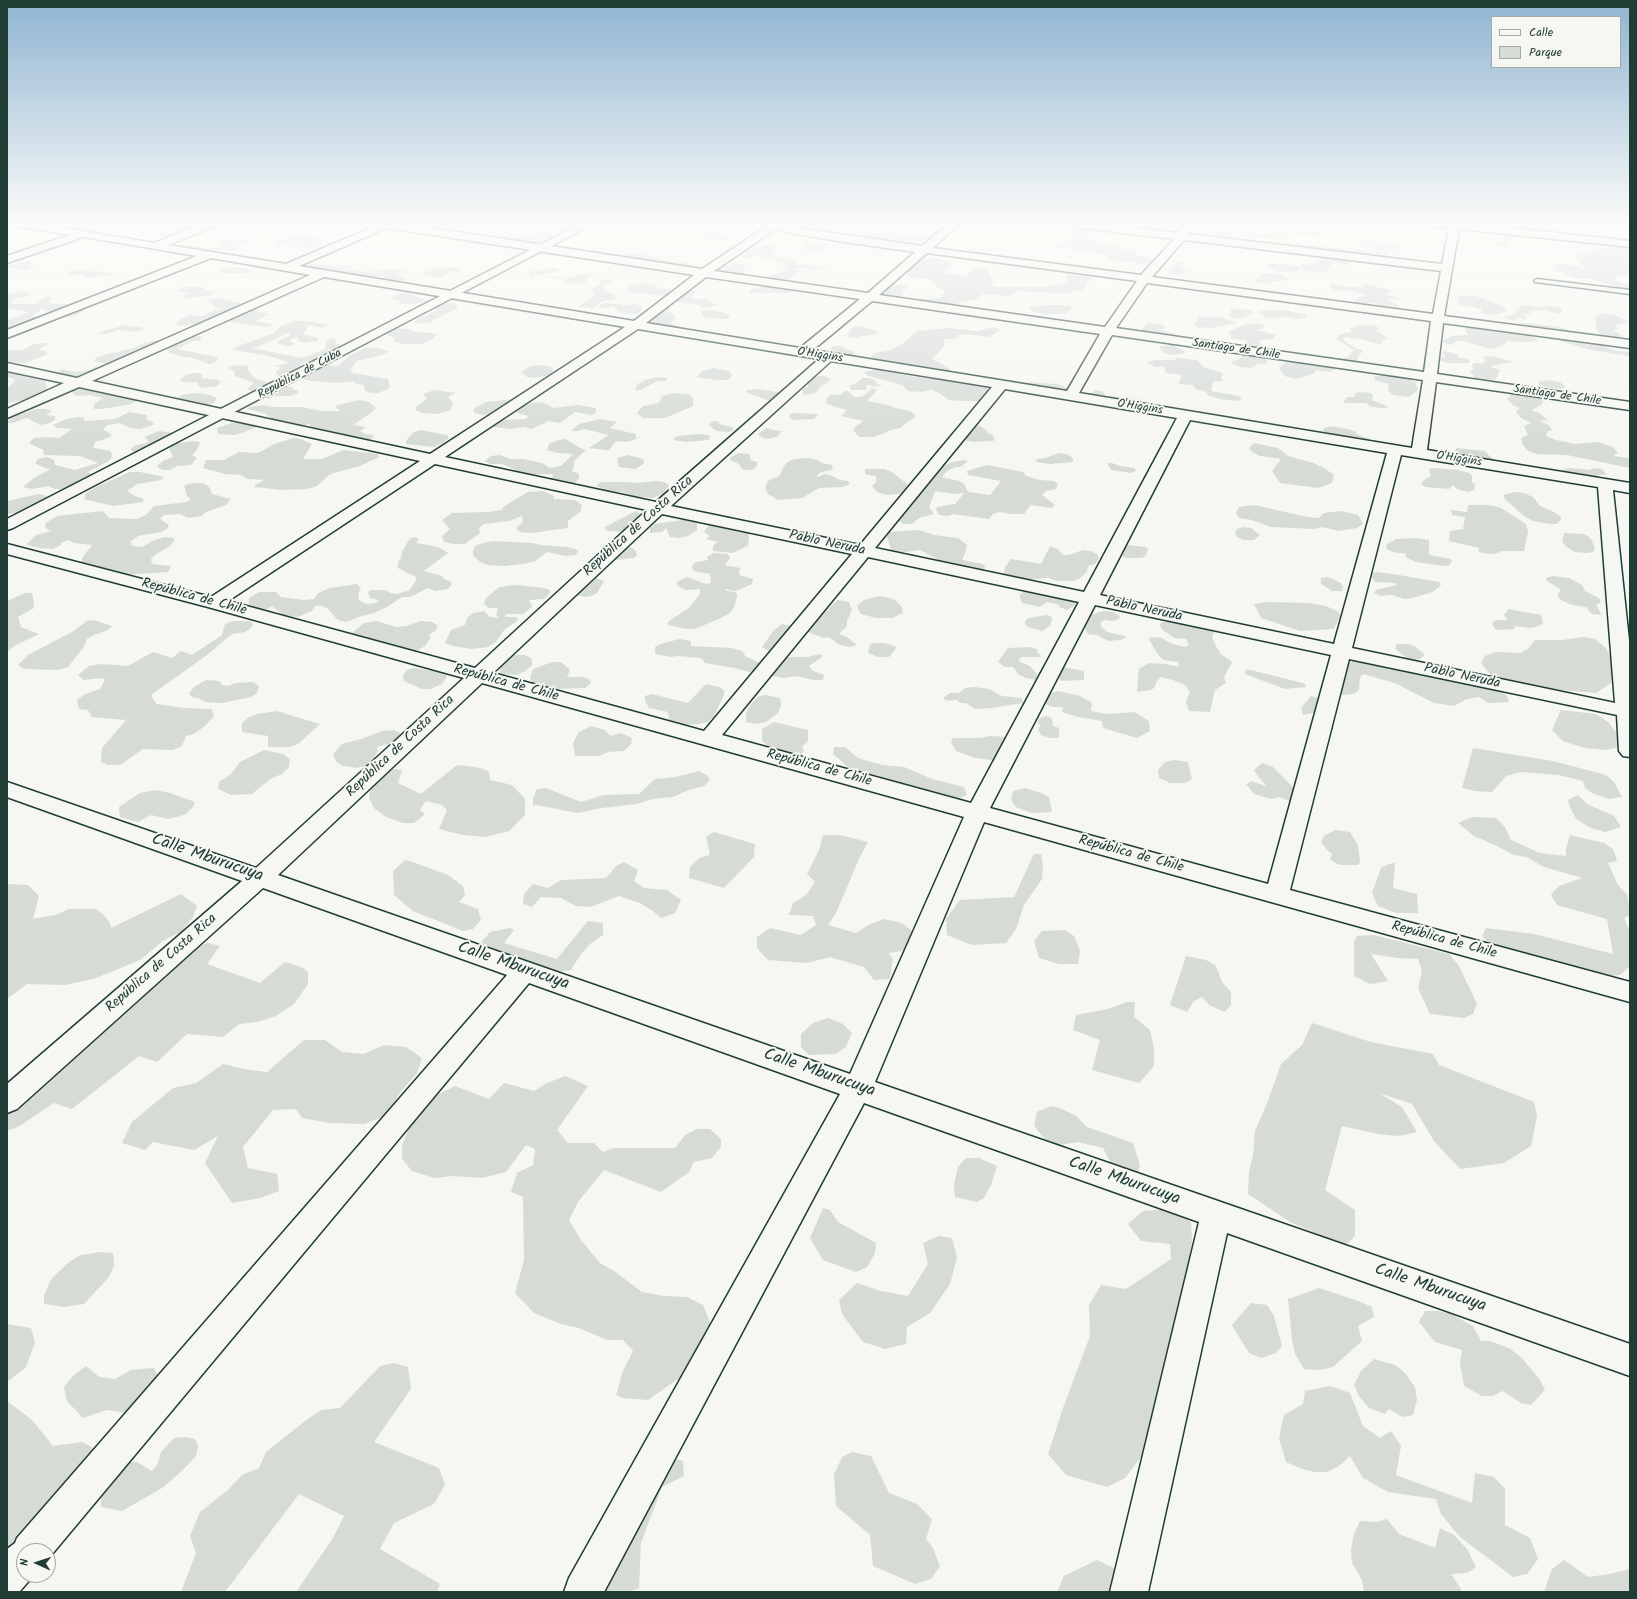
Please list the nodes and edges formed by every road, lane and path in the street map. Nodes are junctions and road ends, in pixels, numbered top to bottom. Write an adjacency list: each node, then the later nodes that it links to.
1 (871, 296): 16 (street)
2 (103, 297): 14 (street)
3 (270, 297): 20 (street)
4 (450, 297): 25 (street, República de Cuba)
5 (463, 297): 12 (street, O'Higgins)
6 (673, 297): 12 (street)
7 (875, 297): 13 (street, Santiago de Chile)
8 (1132, 297): 13 (street)
9 (1277, 297): 11 (street)
10 (1442, 297): 11 (street)
11 (1438, 318): 15 (street); 19 (street)
12 (636, 325): 16 (street, O'Higgins); 29 (street)
13 (1108, 331): 19 (street, Santiago de Chile); 22 (street)
14 (7, 334)
15 (1630, 344)
16 (801, 353): 17 (street, O'Higgins)
17 (828, 357): 21 (street, O'Higgins); 32 (street, República de Costa Rica)
18 (7, 367): 20 (street, Pablo Neruda)
19 (1429, 377): 23 (street, Santiago de Chile); 28 (street)
20 (77, 382): 24 (street); 25 (street, Pablo Neruda)
21 (1002, 385): 22 (street, O'Higgins); 35 (street)
22 (1071, 396): 26 (street, O'Higgins)
23 (1630, 406)
24 (7, 414)
25 (224, 414): 29 (street, Pablo Neruda); 33 (street, República de Cuba)
26 (1186, 415): 27 (street, O'Higgins); 36 (street)
27 (1395, 450): 28 (street, O'Higgins); 38 (street)
28 (1419, 453): 30 (street, O'Higgins)
29 (432, 459): 32 (street, Pablo Neruda); 37 (street)
30 (1605, 484): 31 (street, O'Higgins); 40 (street)
31 (1630, 488)
32 (659, 508): 35 (street, Pablo Neruda); 39 (street, República de Costa Rica)
33 (7, 525)
34 (7, 549): 37 (street, República de Chile)
35 (863, 551): 36 (street, Pablo Neruda); 41 (street)
36 (1090, 599): 38 (street, Pablo Neruda); 44 (street)
37 (214, 603): 39 (street, República de Chile)
38 (1340, 651): 40 (street, Pablo Neruda); 46 (street)
39 (478, 676): 41 (street, República de Chile); 45 (street, República de Costa Rica)
40 (1628, 712): 42 (street)
41 (708, 739): 44 (street, República de Chile)
42 (1630, 751)
43 (12, 796): 45 (street, Calle Mburucuya)
44 (977, 813): 46 (street, República de Chile); 49 (street)
45 (260, 878): 47 (street, Calle Mburucuya); 50 (street, República de Costa Rica)
46 (1276, 895): 48 (street, República de Chile)
47 (526, 971): 49 (street, Calle Mburucuya); 53 (street)
48 (1630, 992)
49 (858, 1088): 51 (street, Calle Mburucuya); 56 (street)
50 (7, 1101)
51 (1216, 1214): 52 (street, Calle Mburucuya); 57 (street)
52 (1630, 1360)
53 (37, 1543)
54 (16, 1567): 55 (street)
55 (7, 1578)
56 (583, 1592)
57 (1129, 1592)

